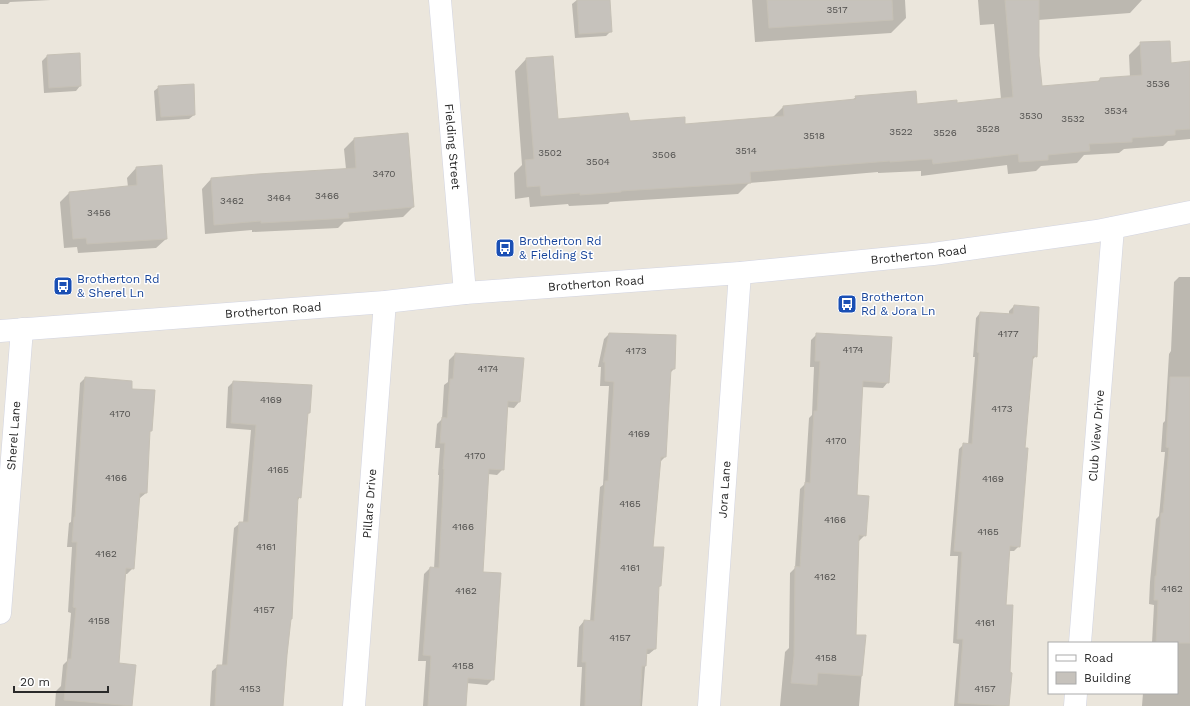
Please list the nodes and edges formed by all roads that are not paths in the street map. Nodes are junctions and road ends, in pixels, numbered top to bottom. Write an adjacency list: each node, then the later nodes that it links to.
1 (440, 0): 5 (street, Fielding Street)
2 (1190, 212): 3 (street, Brotherton Road)
3 (1113, 228): 4 (street, Brotherton Road); 10 (street, Club View Drive)
4 (740, 273): 5 (street, Brotherton Road); 13 (street, Jora Lane)
5 (464, 293): 6 (street, Brotherton Road)
6 (385, 302): 7 (street, Brotherton Road); 12 (street, Pillars Drive)
7 (22, 329): 8 (street, Brotherton Road); 9 (street, Sherel Lane)
8 (0, 331)
9 (0, 613)
10 (1080, 642)
11 (1076, 694): 14 (street)
12 (354, 706)
13 (709, 706)
14 (1075, 706)

